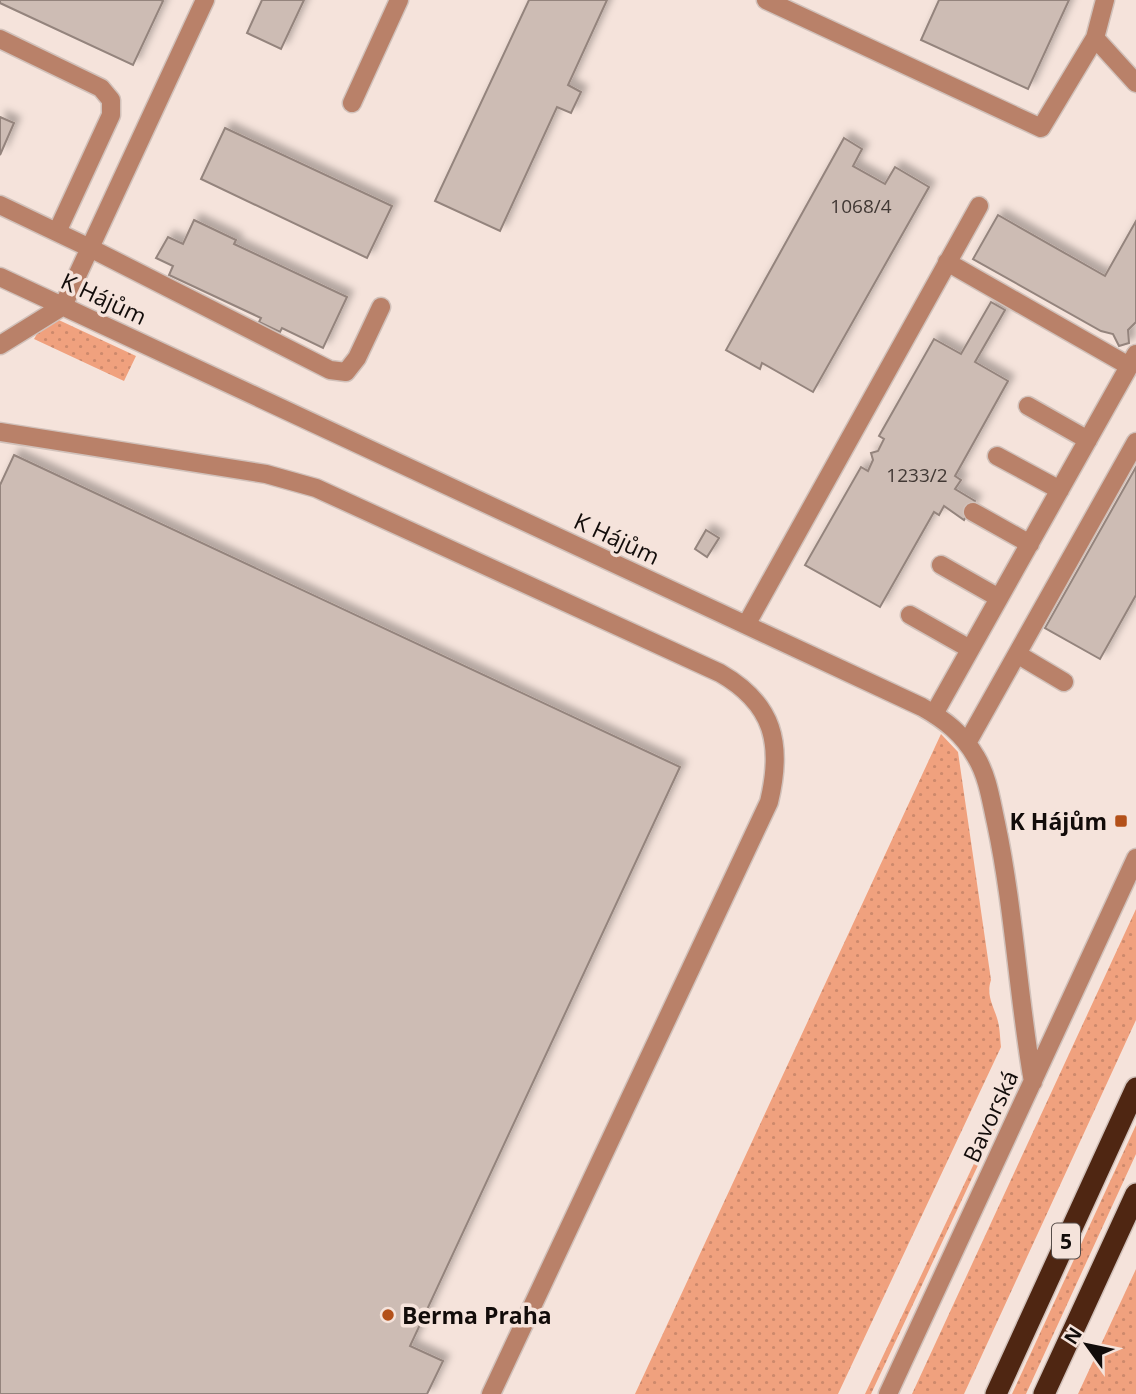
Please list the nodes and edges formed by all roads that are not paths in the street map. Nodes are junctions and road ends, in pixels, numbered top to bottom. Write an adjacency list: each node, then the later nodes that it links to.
1 (205, 0): 12 (street)
2 (400, 0): 8 (street)
3 (766, 0): 5 (street)
4 (1105, 0): 5 (street)
5 (1095, 38): 7 (street)
6 (0, 39): 11 (street)
7 (1136, 83)
8 (352, 103)
9 (0, 205): 11 (street)
10 (979, 206): 13 (street)
11 (57, 232): 12 (street)
12 (90, 248): 15 (street); 16 (street)
13 (947, 262): 18 (street); 30 (street)
14 (0, 277): 15 (street, K Hájům)
15 (63, 306): 17 (street); 30 (street, K Hájům)
16 (381, 307)
17 (0, 345)
18 (1133, 360): 21 (street)
19 (1028, 406): 21 (street)
20 (0, 432): 40 (street)
21 (1088, 440): 24 (street)
22 (1136, 442): 32 (street)
23 (997, 456): 24 (street)
24 (1060, 490): 26 (street)
25 (974, 512): 26 (street)
26 (1030, 544): 28 (street)
27 (941, 565): 28 (street)
28 (999, 598): 31 (street)
29 (910, 615): 31 (street)
30 (746, 625): 34 (street, K Hájům)
31 (970, 649): 34 (street)
32 (1017, 654): 33 (street); 35 (street)
33 (1065, 682)
34 (934, 714): 35 (street, K Hájům)
35 (967, 743): 37 (street, K Hájům)
36 (1136, 858): 37 (street, Bavorská)
37 (1033, 1082): 41 (street, Bavorská)
38 (1136, 1088): 42 (highway, 5)
39 (1136, 1194): 43 (highway, 5)
40 (491, 1394)
41 (888, 1394)
42 (996, 1394)
43 (1044, 1394)

